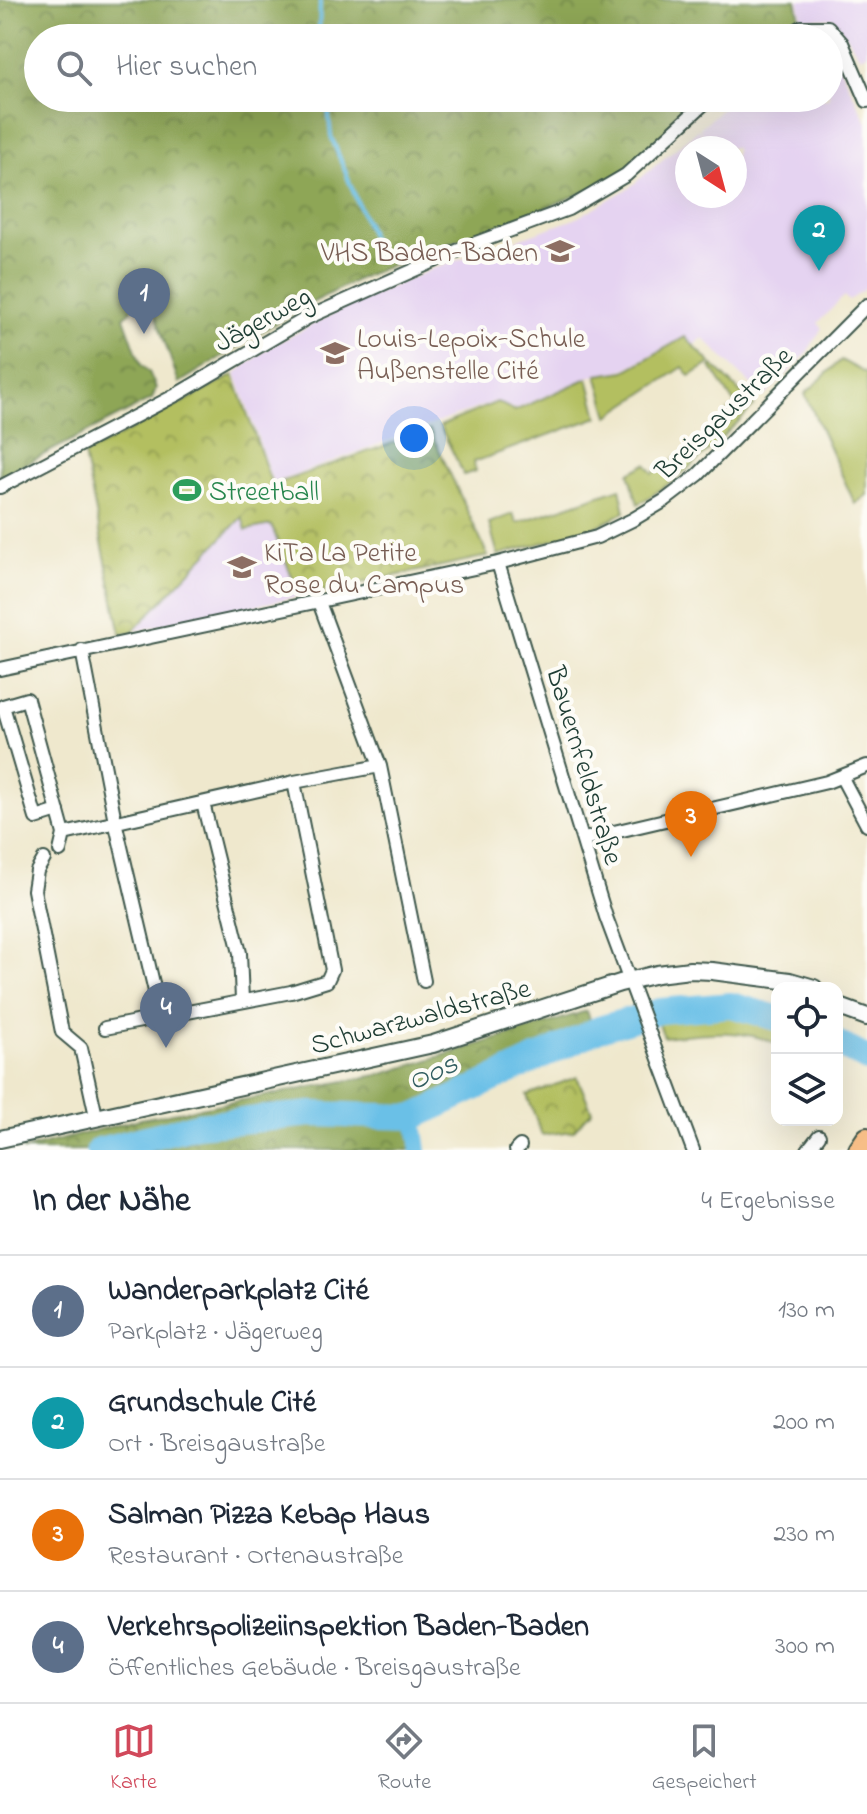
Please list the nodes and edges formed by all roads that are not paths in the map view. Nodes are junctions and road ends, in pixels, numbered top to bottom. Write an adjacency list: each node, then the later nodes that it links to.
1 (843, 45): 2 (street)
2 (867, 101)
3 (695, 112): 5 (street, Jägerweg)
4 (867, 305): 6 (street, Breisgaustraße)
5 (0, 487)
6 (498, 563): 7 (street, Breisgaustraße); 19 (street, Bauernfeldstraße)
7 (319, 602): 8 (street, Breisgaustraße); 10 (street)
8 (82, 650): 9 (street, Breisgaustraße); 16 (street)
9 (0, 669)
10 (380, 766): 13 (street); 24 (street)
11 (867, 766): 12 (street)
12 (842, 778): 17 (street); 19 (street)
13 (294, 782): 14 (street); 27 (street)
14 (203, 803): 16 (street); 27 (street)
15 (58, 811): 15 (street); 18 (street)
16 (115, 821): 18 (street); 29 (street)
17 (867, 825)
18 (64, 834): 20 (street)
19 (584, 839): 23 (street, Bauernfeldstraße)
20 (60, 851)
21 (44, 859): 32 (street)
22 (756, 978): 23 (street, Schwarzwaldstraße); 25 (street, Schwarzwaldstraße); 26 (street, Schwarzwaldstraße)
23 (629, 980): 32 (street, Schwarzwaldstraße); 36 (street, Bauernfeldstraße)
24 (424, 981)
25 (793, 982)
26 (771, 984)
27 (242, 1000): 29 (street)
28 (843, 1006): 30 (street)
29 (161, 1017): 31 (street)
30 (867, 1017)
31 (105, 1028)
32 (96, 1116): 35 (street, Schwarzwaldstraße)
33 (819, 1136): 37 (street)
34 (867, 1138): 38 (main road)
35 (0, 1139)
36 (693, 1150)
37 (808, 1150)
38 (859, 1150)

